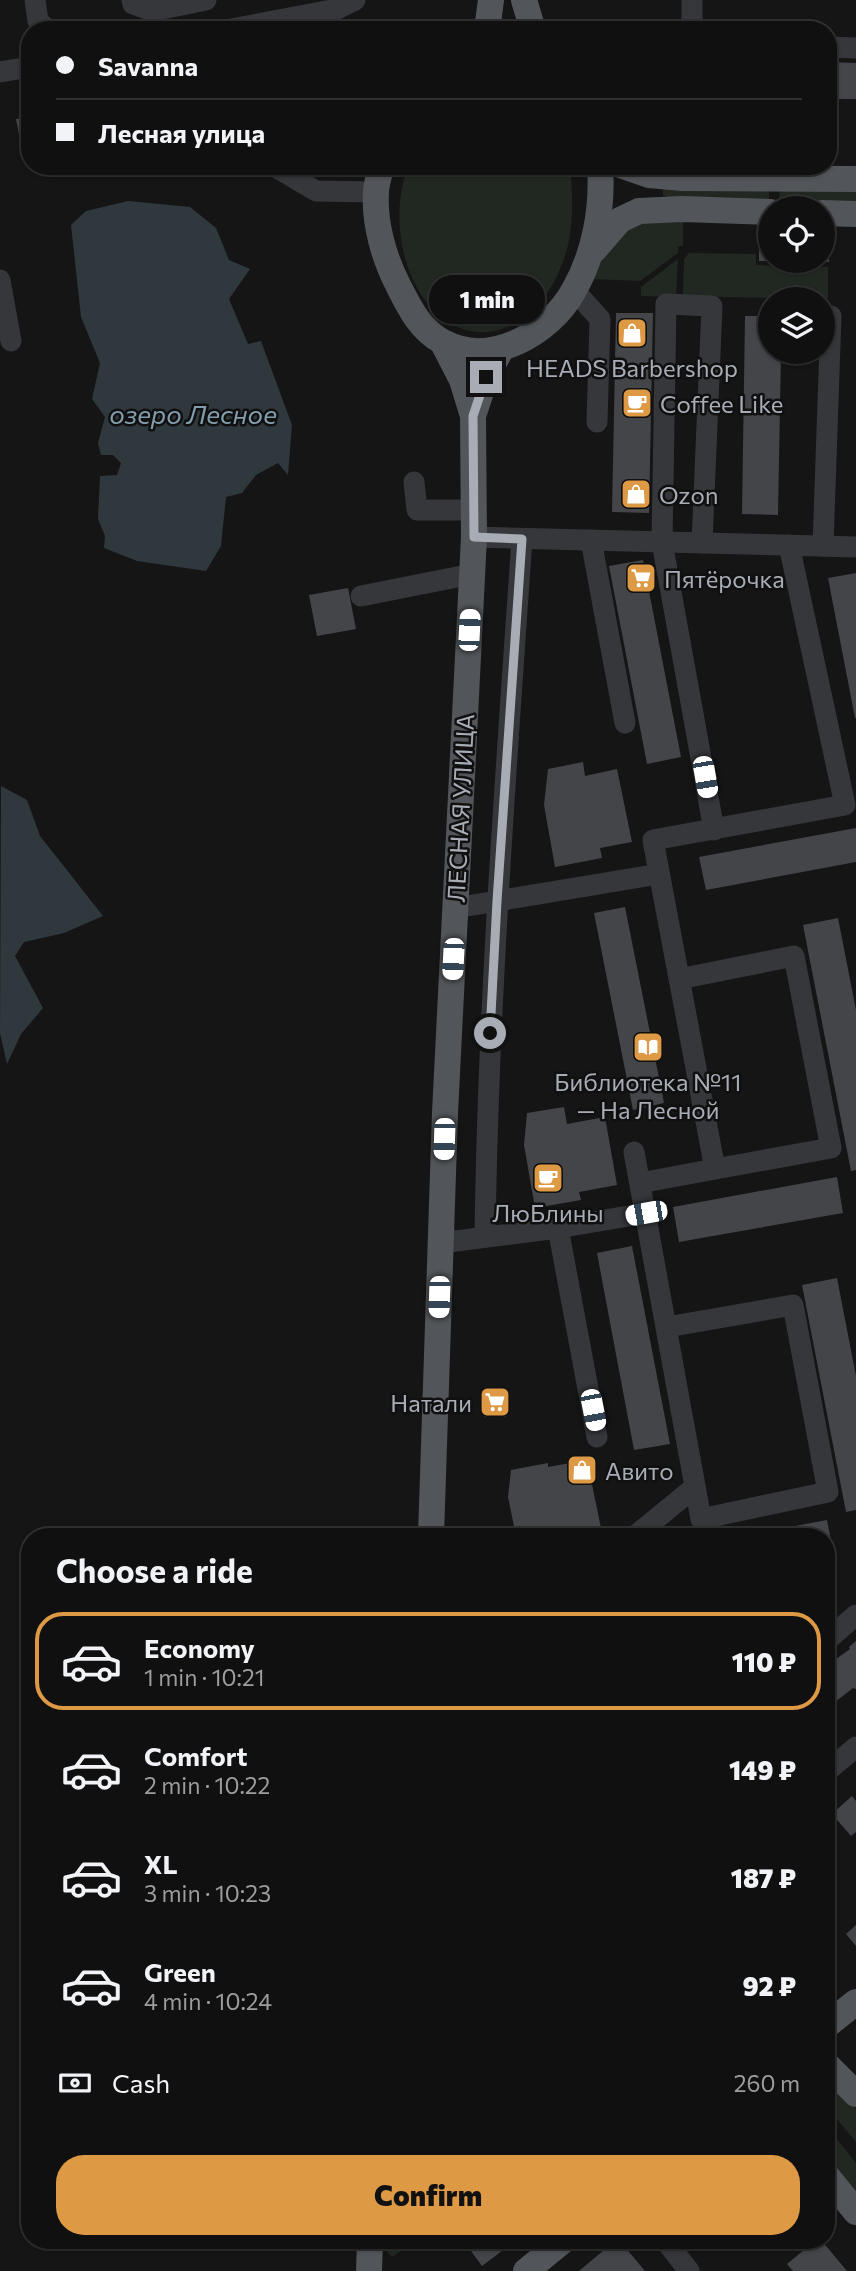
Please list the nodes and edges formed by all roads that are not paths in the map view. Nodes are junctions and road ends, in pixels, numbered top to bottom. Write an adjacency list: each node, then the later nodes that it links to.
1 (34, 0): 8 (street)
2 (132, 0): 3 (street)
3 (206, 0)
4 (355, 0): 9 (street)
5 (491, 0): 10 (main road)
6 (524, 0): 11 (main road)
7 (692, 0): 12 (street)
8 (38, 21)
9 (274, 21)
10 (488, 21)
11 (530, 21)
12 (692, 21)
13 (837, 47): 14 (street)
14 (856, 48)
15 (21, 68): 16 (street)
16 (0, 72)
17 (289, 175): 20 (street)
18 (600, 175): 25 (main road)
19 (649, 175): 21 (main road)
20 (379, 179): 29 (main road)
21 (856, 179)
22 (758, 212): 25 (main road)
23 (835, 214): 24 (main road)
24 (856, 214)
25 (587, 260): 27 (main road)
26 (0, 279): 28 (street)
27 (574, 290): 30 (main road); 33 (street)
28 (11, 341)
29 (443, 342): 30 (main road); 32 (main road, ЛЕСНАЯ УЛИЦА)
30 (502, 348): 32 (main road, ЛЕСНАЯ УЛИЦА)
31 (830, 364): 42 (street)
32 (473, 416): 35 (main road, ЛЕСНАЯ УЛИЦА)
33 (597, 422)
34 (414, 482): 35 (street)
35 (474, 510): 36 (main road, ЛЕСНАЯ УЛИЦА)
36 (474, 537): 37 (street); 44 (main road, ЛЕСНАЯ УЛИЦА)
37 (522, 539): 38 (street); 49 (street)
38 (591, 540): 39 (street); 46 (street)
39 (662, 542): 40 (street); 40 (street); 47 (street)
40 (702, 543): 41 (street)
41 (789, 545): 42 (street); 47 (street)
42 (824, 546): 43 (street)
43 (856, 547)
44 (472, 574): 45 (street); 50 (main road, ЛЕСНАЯ УЛИЦА)
45 (361, 596)
46 (625, 723)
47 (714, 830): 48 (street)
48 (659, 874): 49 (street); 51 (street)
49 (497, 901): 50 (street); 57 (street)
50 (455, 908): 58 (main road, ЛЕСНАЯ УЛИЦА)
51 (679, 979): 53 (street); 53 (street)
52 (634, 1152): 54 (street)
53 (715, 1169): 54 (street)
54 (640, 1183): 55 (street)
55 (646, 1213): 56 (street); 59 (street)
56 (558, 1228): 57 (street); 60 (street)
57 (485, 1237): 58 (street)
58 (440, 1243): 62 (main road, ЛЕСНАЯ УЛИЦА)
59 (667, 1327): 61 (street); 61 (street)
60 (597, 1437)
61 (695, 1488): 63 (street)
62 (431, 1528)
63 (645, 1528)
64 (856, 1615): 65 (street)
65 (835, 1633)
66 (856, 1747): 67 (street)
67 (835, 1764)
68 (856, 2001): 69 (main road)
69 (835, 2018)
70 (835, 2073): 71 (main road)
71 (856, 2094)
72 (835, 2186): 73 (main road)
73 (856, 2212)
74 (370, 2249): 77 (main road)
75 (553, 2249): 78 (main road)
76 (672, 2249): 79 (street)
77 (369, 2271)
78 (526, 2271)
79 (689, 2271)

